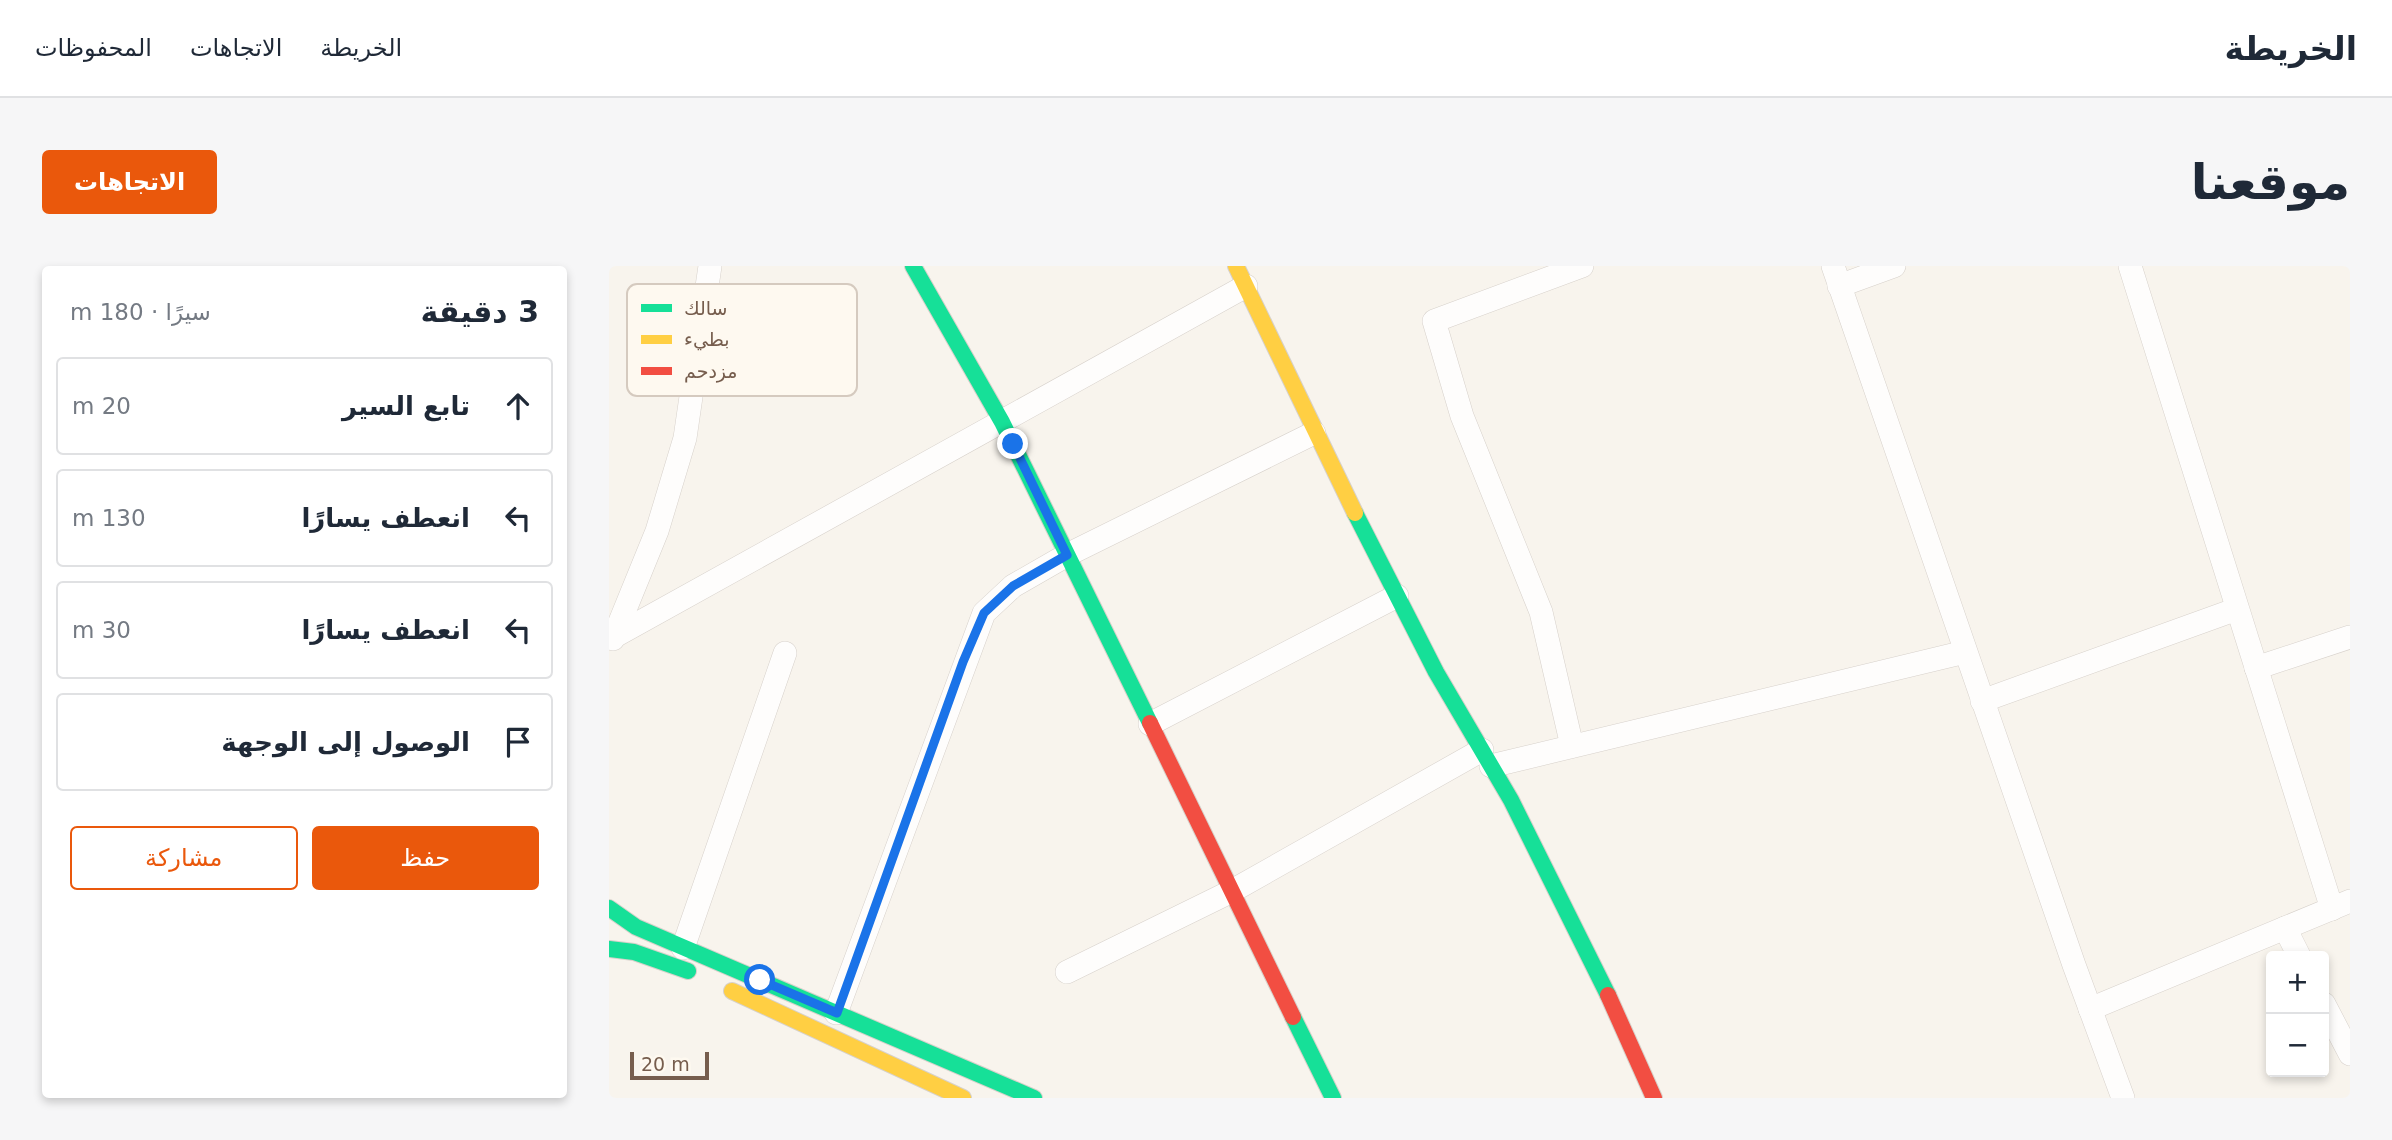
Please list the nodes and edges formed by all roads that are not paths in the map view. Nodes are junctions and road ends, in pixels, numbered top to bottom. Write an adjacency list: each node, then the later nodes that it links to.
1 (710, 266): 8 (street)
2 (913, 266): 10 (street)
3 (1582, 266): 22 (street)
4 (1894, 266): 7 (street)
5 (2130, 266): 14 (street)
6 (1241, 276): 10 (street); 11 (street)
7 (1836, 276): 17 (street)
8 (707, 284)
9 (691, 396): 16 (street)
10 (1002, 422): 12 (street); 16 (street)
11 (1314, 433): 12 (street); 13 (street)
12 (1067, 555): 21 (street); 33 (street)
13 (1397, 596): 21 (street); 23 (street)
14 (2237, 608): 19 (street); 20 (street)
15 (2350, 637): 19 (street)
16 (612, 642)
17 (1965, 652): 20 (street); 22 (street)
18 (785, 653): 28 (street)
19 (2256, 668): 25 (street)
20 (1982, 701): 32 (street)
21 (1150, 724): 24 (street)
22 (1571, 746): 23 (street)
23 (1486, 758): 24 (street); 39 (street)
24 (1232, 891): 31 (street); 38 (street)
25 (2341, 905): 27 (street)
26 (609, 908): 28 (street)
27 (2285, 928): 30 (street); 32 (street)
28 (683, 947): 33 (street)
29 (609, 948): 36 (street)
30 (2296, 951)
31 (1067, 972)
32 (2090, 1009): 40 (street)
33 (837, 1013): 37 (street)
34 (2329, 1014): 35 (street)
35 (2350, 1055)
36 (963, 1098)
37 (1034, 1098)
38 (1333, 1098)
39 (1654, 1098)
40 (2123, 1098)

